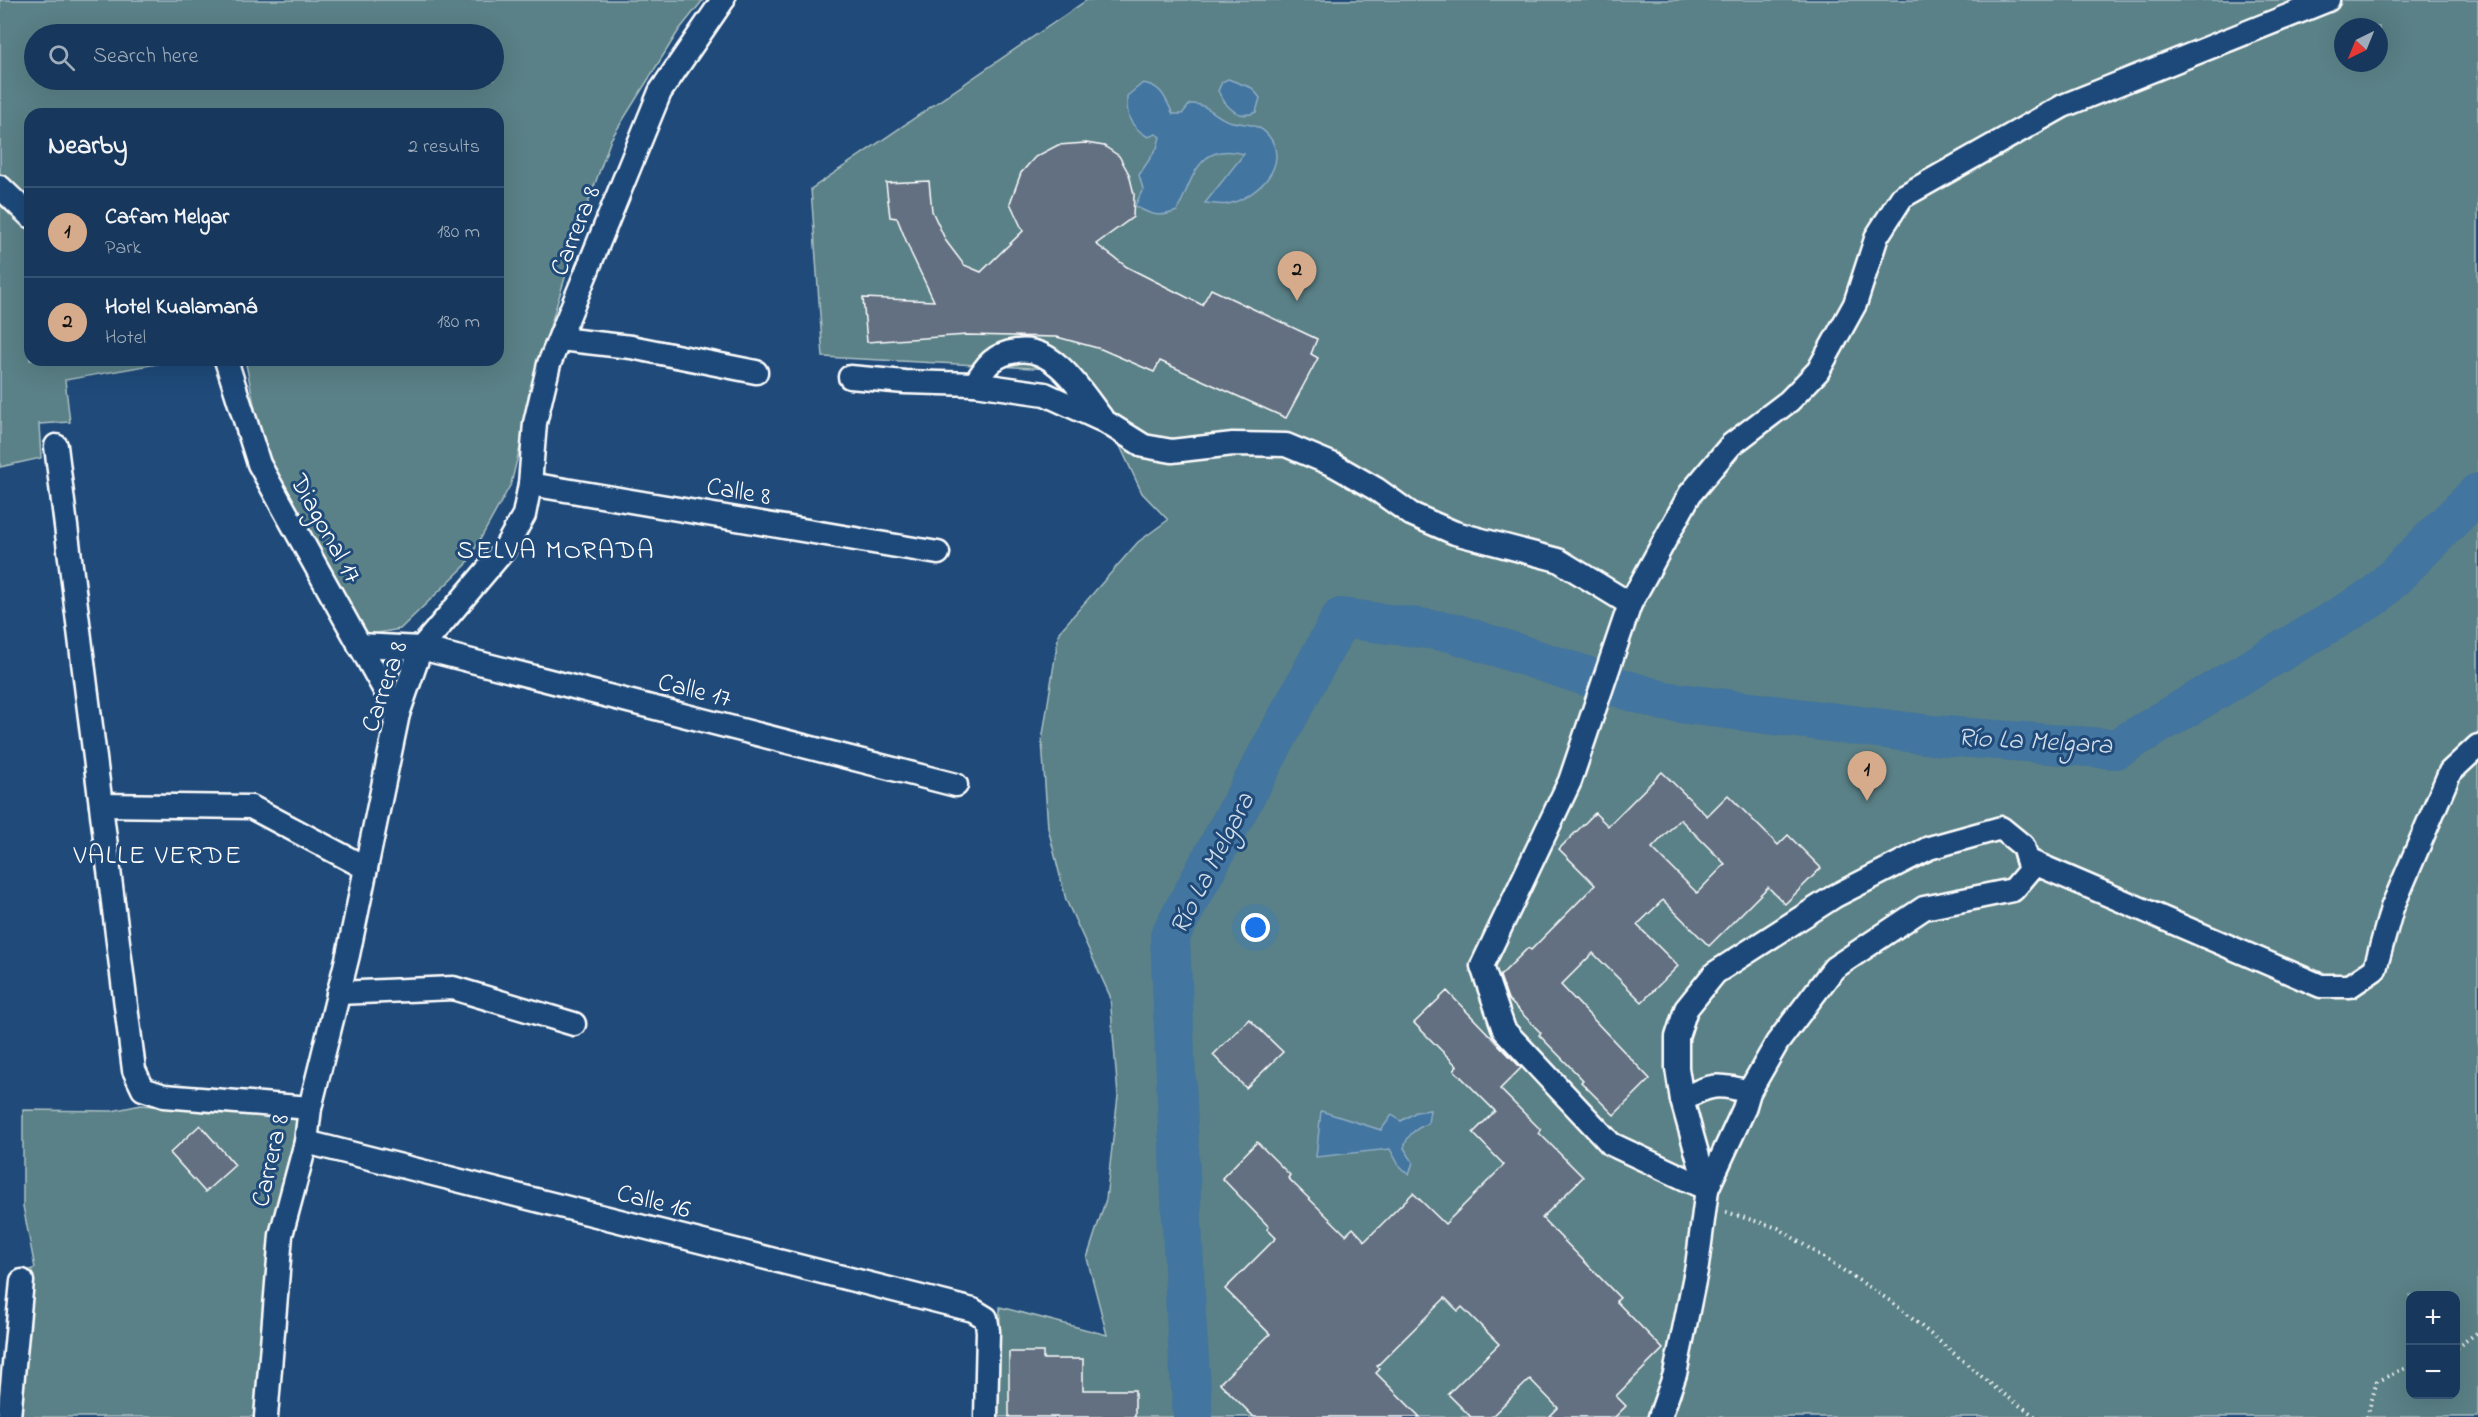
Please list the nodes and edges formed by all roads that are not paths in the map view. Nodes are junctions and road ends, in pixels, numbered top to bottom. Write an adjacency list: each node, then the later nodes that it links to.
1 (723, 0): 5 (street, Carrera 8)
2 (2328, 0): 14 (street)
3 (0, 187): 4 (street)
4 (24, 210)
5 (560, 339): 7 (street); 12 (street, Carrera 8)
6 (228, 366): 15 (street, Diagonal 17)
7 (756, 372)
8 (850, 377): 9 (street)
9 (975, 384): 10 (street); 10 (street)
10 (1104, 421): 14 (street)
11 (56, 446): 20 (street)
12 (530, 484): 13 (street, Calle 8); 16 (street, Carrera 8)
13 (938, 553)
14 (1630, 604): 29 (street)
15 (359, 645): 16 (street, Calle 17); 17 (street, Diagonal 17)
16 (421, 648): 17 (street, Carrera 8); 19 (street, Calle 17)
17 (398, 714): 22 (street, Carrera 8)
18 (2478, 746): 21 (street)
19 (956, 785)
20 (101, 805): 22 (street); 27 (street)
21 (2027, 860): 25 (street); 26 (street)
22 (366, 868): 23 (street, Carrera 8)
23 (338, 993): 24 (street); 27 (street, Carrera 8)
24 (574, 1024)
25 (1749, 1092): 26 (street); 29 (street)
26 (1682, 1100): 29 (street)
27 (310, 1108): 28 (street, Carrera 8)
28 (306, 1142): 32 (street, Carrera 8); 33 (street, Calle 16)
29 (1706, 1197): 34 (street)
30 (22, 1281): 31 (street)
31 (9, 1417)
32 (266, 1417)
33 (986, 1417)
34 (1660, 1417)

